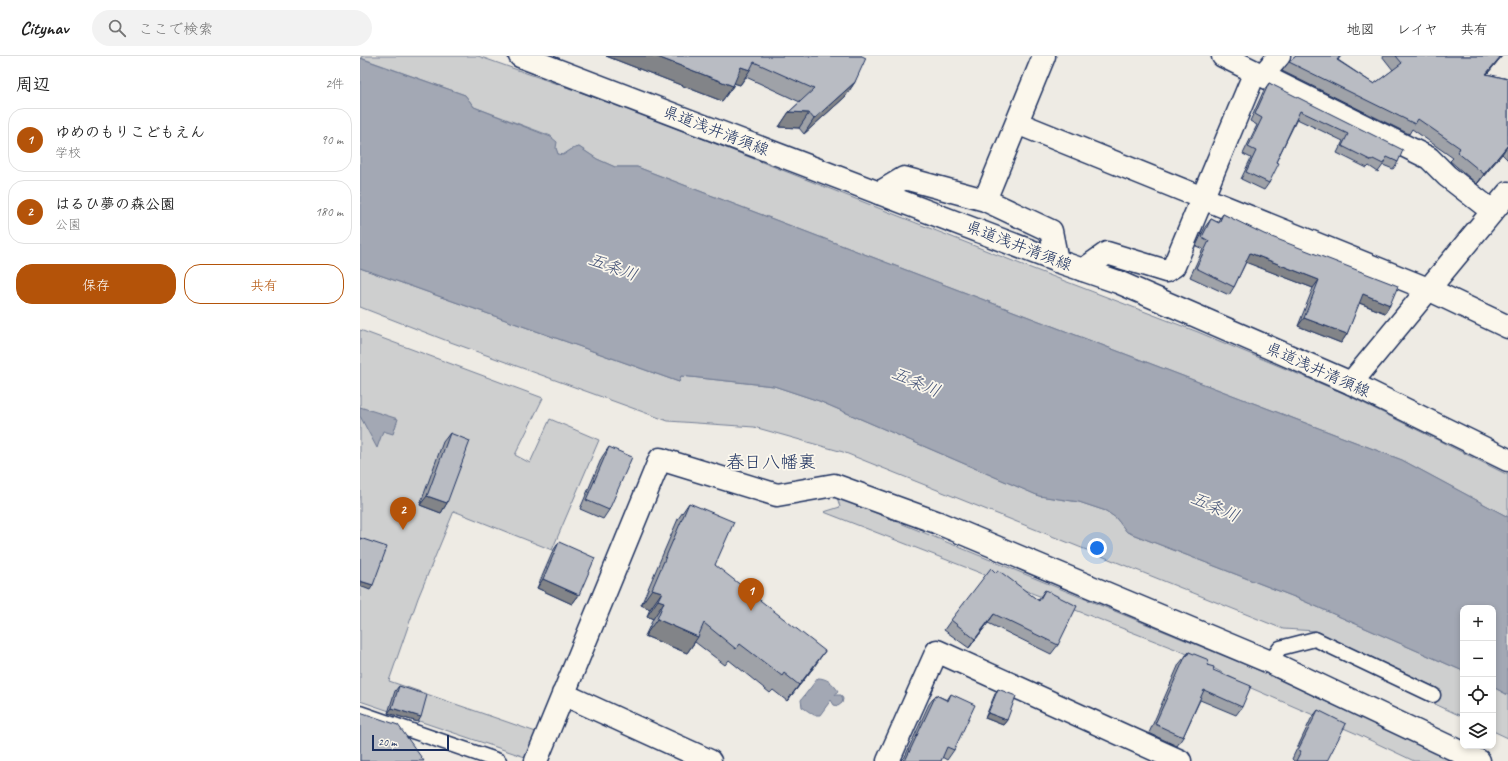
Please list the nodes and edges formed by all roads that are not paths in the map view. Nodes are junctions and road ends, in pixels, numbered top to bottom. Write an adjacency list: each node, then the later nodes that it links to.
1 (520, 56): 7 (street, 県道浅井清須線)
2 (1044, 56): 6 (street)
3 (1223, 56): 5 (street)
4 (1279, 56): 5 (street)
5 (1259, 74): 9 (street); 11 (street)
6 (1017, 123): 9 (street); 10 (street)
7 (879, 193): 10 (street); 12 (street, 県道浅井清須線)
8 (1508, 193): 11 (street)
9 (1202, 198): 13 (street); 14 (street)
10 (985, 200): 12 (street)
11 (1492, 211): 14 (street)
12 (1057, 261): 13 (street, 県道浅井清須線)
13 (1083, 270): 16 (street, 県道浅井清須線)
14 (1428, 289): 15 (street); 16 (street)
15 (1508, 327)
16 (1351, 383): 17 (street, 県道浅井清須線)
17 (1508, 460)
18 (1270, 662): 19 (street); 20 (lane); 27 (street)
19 (563, 694): 23 (street); 24 (street)
20 (1433, 695)
21 (360, 713): 22 (lane)
22 (499, 761)
23 (536, 761)
24 (710, 761)
25 (888, 761): 26 (street)
26 (1180, 761)
27 (1479, 761)

